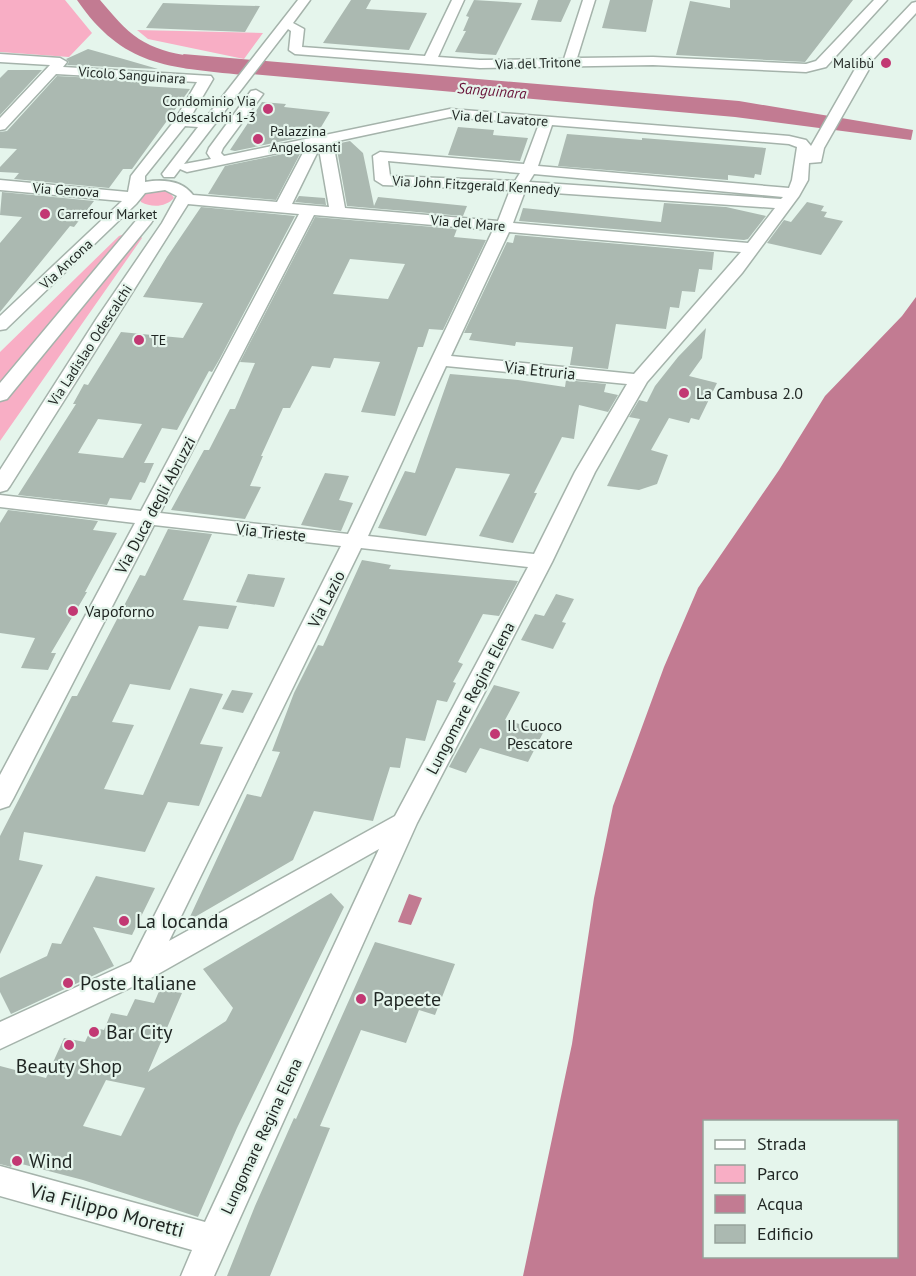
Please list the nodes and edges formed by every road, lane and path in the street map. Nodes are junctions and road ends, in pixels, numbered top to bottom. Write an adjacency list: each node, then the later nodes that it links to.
1 (300, 0): 6 (street)
2 (458, 0): 8 (street)
3 (590, 0): 9 (street)
4 (881, 0): 9 (street, Via del Tritone)
5 (916, 6): 17 (street)
6 (285, 24): 8 (street, Via del Tritone); 14 (street)
7 (0, 58): 10 (street)
8 (430, 60): 9 (street, Via del Tritone)
9 (569, 62)
10 (56, 66): 13 (street, Vicolo Sanguinara); 15 (street)
11 (256, 94): 18 (street)
12 (547, 121): 16 (street, Via del Lavatore); 17 (street, Via del Lavatore); 20 (street, Via Lazio)
13 (181, 122): 14 (street); 25 (street)
14 (209, 123): 19 (street, Via Ladislao Odescalchi); 23 (street)
15 (0, 126)
16 (321, 141): 18 (street, Via del Lavatore); 28 (street); 30 (street)
17 (803, 158): 27 (street, Lungomare Regina Elena)
18 (221, 161): 19 (street, Via del Lavatore)
19 (187, 168): 26 (street, Via Ladislao Odescalchi)
20 (529, 171): 21 (street, Via John Fitzgerald Kennedy); 24 (street, Via Lazio); 24 (street, Via John Fitzgerald Kennedy)
21 (578, 183): 24 (street, Via John Fitzgerald Kennedy); 27 (street, Via John Fitzgerald Kennedy)
22 (0, 185): 25 (street, Via Genova)
23 (155, 186): 25 (street); 26 (street, Via del Mare)
24 (519, 186): 34 (street, Via Lazio)
25 (133, 196): 26 (street); 31 (street, Via Ancona)
26 (182, 197): 28 (street, Via del Mare); 33 (street, Via Ladislao Odescalchi)
27 (789, 199): 35 (street, Lungomare Regina Elena)
28 (282, 208): 29 (street, Via del Mare)
29 (309, 210): 30 (street, Via del Mare); 42 (street, Via Duca degli Abruzzi)
30 (338, 212): 34 (street, Via del Mare)
31 (115, 217): 32 (street); 36 (street, Via Ancona)
32 (145, 220): 33 (street); 39 (street)
33 (170, 223): 40 (street, Via Ladislao Odescalchi)
34 (504, 225): 35 (street, Via del Mare); 37 (street, Via Lazio)
35 (751, 248): 38 (street, Lungomare Regina Elena)
36 (0, 325)
37 (440, 360): 38 (street, Via Etruria); 43 (street, Via Lazio)
38 (639, 380): 44 (street, Lungomare Regina Elena)
39 (0, 395)
40 (0, 486)
41 (0, 501): 42 (street, Via Trieste)
42 (149, 518): 43 (street, Via Trieste); 45 (street, Via Duca degli Abruzzi)
43 (354, 541): 44 (street, Via Trieste); 47 (street, Via Lazio)
44 (541, 562): 46 (street, Lungomare Regina Elena)
45 (0, 799)
46 (404, 823): 47 (street); 50 (street, Lungomare Regina Elena)
47 (141, 970): 48 (street)
48 (0, 1036)
49 (0, 1181): 50 (street, Via Filippo Moretti)
50 (213, 1240): 51 (street, Lungomare Regina Elena)
51 (197, 1276)

